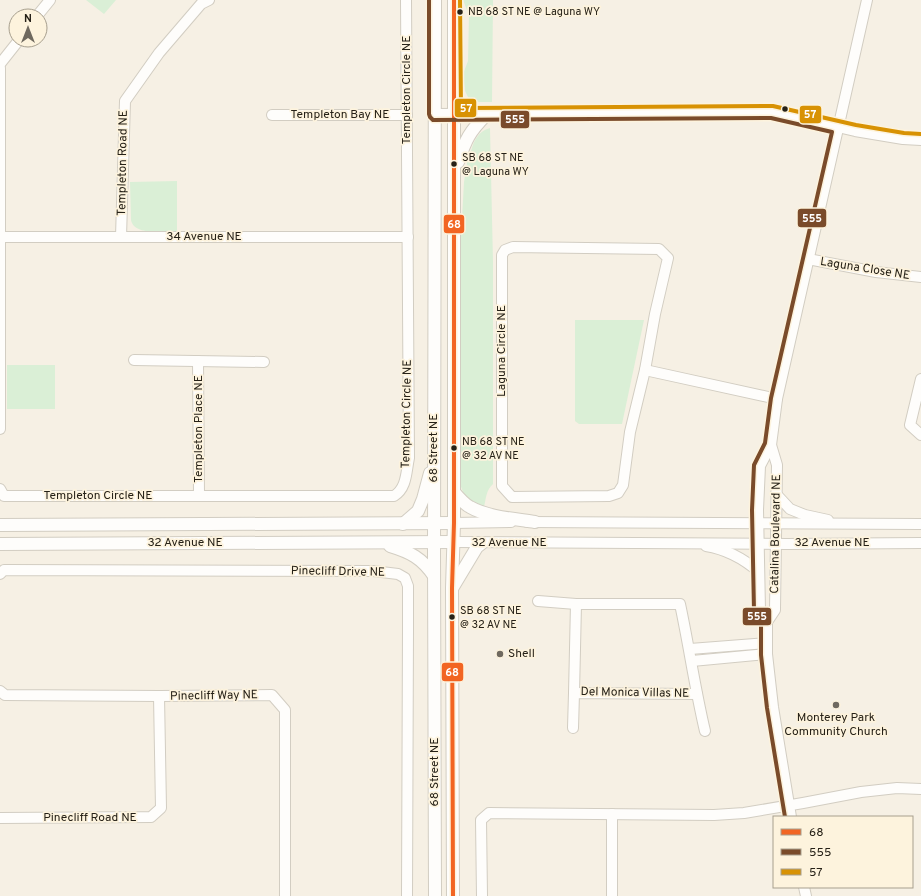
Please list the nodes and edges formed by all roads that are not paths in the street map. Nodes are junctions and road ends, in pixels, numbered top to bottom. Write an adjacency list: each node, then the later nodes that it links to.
1 (50, 0): 7 (street)
2 (209, 0): 21 (street, Templeton Road NE)
3 (406, 0): 11 (street, Templeton Circle NE)
4 (435, 0): 12 (main road, 68 Street NE)
5 (454, 0): 13 (main road, 68 Street NE)
6 (867, 0): 17 (street, Catalina Boulevard NE)
7 (44, 8)
8 (13, 48): 9 (street)
9 (0, 64)
10 (0, 68): 16 (street)
11 (407, 114): 15 (street, Templeton Bay NE); 22 (street, Templeton Circle NE)
12 (435, 114): 13 (street); 35 (main road, 68 Street NE)
13 (455, 114): 14 (street); 19 (main road, 68 Street NE)
14 (487, 114): 17 (street); 19 (main road)
15 (272, 115)
16 (0, 123): 20 (street)
17 (839, 127): 18 (street); 23 (street, Catalina Boulevard NE)
18 (921, 140)
19 (455, 173): 37 (main road, 68 Street NE)
20 (0, 237): 21 (street, 34 Avenue NE); 29 (street)
21 (121, 237): 22 (street, 34 Avenue NE)
22 (408, 237): 39 (street, Templeton Circle NE)
23 (808, 260): 24 (street, Laguna Close NE); 31 (street, Catalina Boulevard NE)
24 (921, 277)
25 (134, 360): 26 (street, Templeton Place NE)
26 (198, 362): 27 (street, Templeton Place NE); 39 (street, Templeton Place NE)
27 (264, 362)
28 (645, 370): 28 (street, Laguna Circle NE); 31 (street)
29 (0, 372): 32 (street)
30 (921, 379): 33 (street)
31 (777, 399): 34 (street, Catalina Boulevard NE)
32 (0, 428)
33 (921, 435)
34 (771, 444): 38 (street, Catalina Boulevard NE); 44 (street, Catalina Boulevard NE)
35 (434, 456): 41 (main road, 68 Street NE); 43 (main road)
36 (0, 489): 39 (street, Templeton Circle NE)
37 (454, 492): 40 (main road); 42 (main road, 68 Street NE)
38 (776, 494): 45 (street, Catalina Boulevard NE); 46 (street)
39 (199, 496)
40 (535, 522): 42 (street, 32 Avenue NE); 44 (street, 32 Avenue NE)
41 (434, 523): 42 (main road, 32 Avenue NE); 43 (main road, 32 Avenue NE); 50 (main road, 68 Street NE)
42 (454, 523): 51 (main road, 68 Street NE)
43 (402, 524): 48 (main road, 32 Avenue NE)
44 (758, 524): 45 (street, 32 Avenue NE); 54 (street, Catalina Boulevard NE)
45 (775, 524): 46 (street, 32 Avenue NE); 55 (street, Catalina Boulevard NE)
46 (848, 524): 47 (street, 32 Avenue NE)
47 (921, 524)
48 (0, 525)
49 (377, 542): 50 (main road, 32 Avenue NE); 57 (main road, 32 Avenue NE); 60 (main road)
50 (434, 542): 51 (main road, 32 Avenue NE); 60 (main road, 68 Street NE)
51 (454, 542): 52 (street, 32 Avenue NE); 61 (main road, 68 Street NE)
52 (482, 543): 53 (street, 32 Avenue NE); 61 (main road)
53 (680, 543): 54 (street, 32 Avenue NE); 58 (street)
54 (759, 543): 55 (street, 32 Avenue NE); 58 (street, Catalina Boulevard NE)
55 (775, 543): 56 (street, 32 Avenue NE); 64 (street, Catalina Boulevard NE)
56 (921, 543)
57 (0, 544)
58 (759, 572): 64 (street, Catalina Boulevard NE)
59 (0, 574): 81 (street, Pinecliff Drive NE)
60 (434, 576): 82 (main road, 68 Street NE)
61 (452, 588): 83 (main road, 68 Street NE)
62 (538, 601): 63 (street, Del Monica Villas NE)
63 (576, 604): 66 (street, Del Monica Villas NE); 70 (street, Del Monica Villas NE)
64 (767, 622): 65 (street, Catalina Boulevard NE)
65 (767, 643): 66 (street); 67 (street, Catalina Boulevard NE)
66 (690, 649): 68 (street, Del Monica Villas NE)
67 (767, 654): 68 (street); 76 (street, Catalina Boulevard NE)
68 (692, 661): 71 (street, Del Monica Villas NE)
69 (0, 691): 72 (street, Pinecliff Way NE)
70 (574, 693): 71 (street, Del Monica Villas NE); 73 (street, Del Monica Villas NE)
71 (697, 694): 74 (street, Del Monica Villas NE)
72 (159, 696): 79 (street, Pinecliff Road NE); 80 (street, Pinecliff Way NE)
73 (573, 728)
74 (705, 731)
75 (921, 789): 76 (street)
76 (789, 805): 77 (street); 78 (street, Catalina Boulevard NE)
77 (612, 814): 84 (street); 85 (street)
78 (791, 816)
79 (0, 818)
80 (285, 896)
81 (408, 896)
82 (435, 896)
83 (453, 896)
84 (482, 896)
85 (612, 896)

